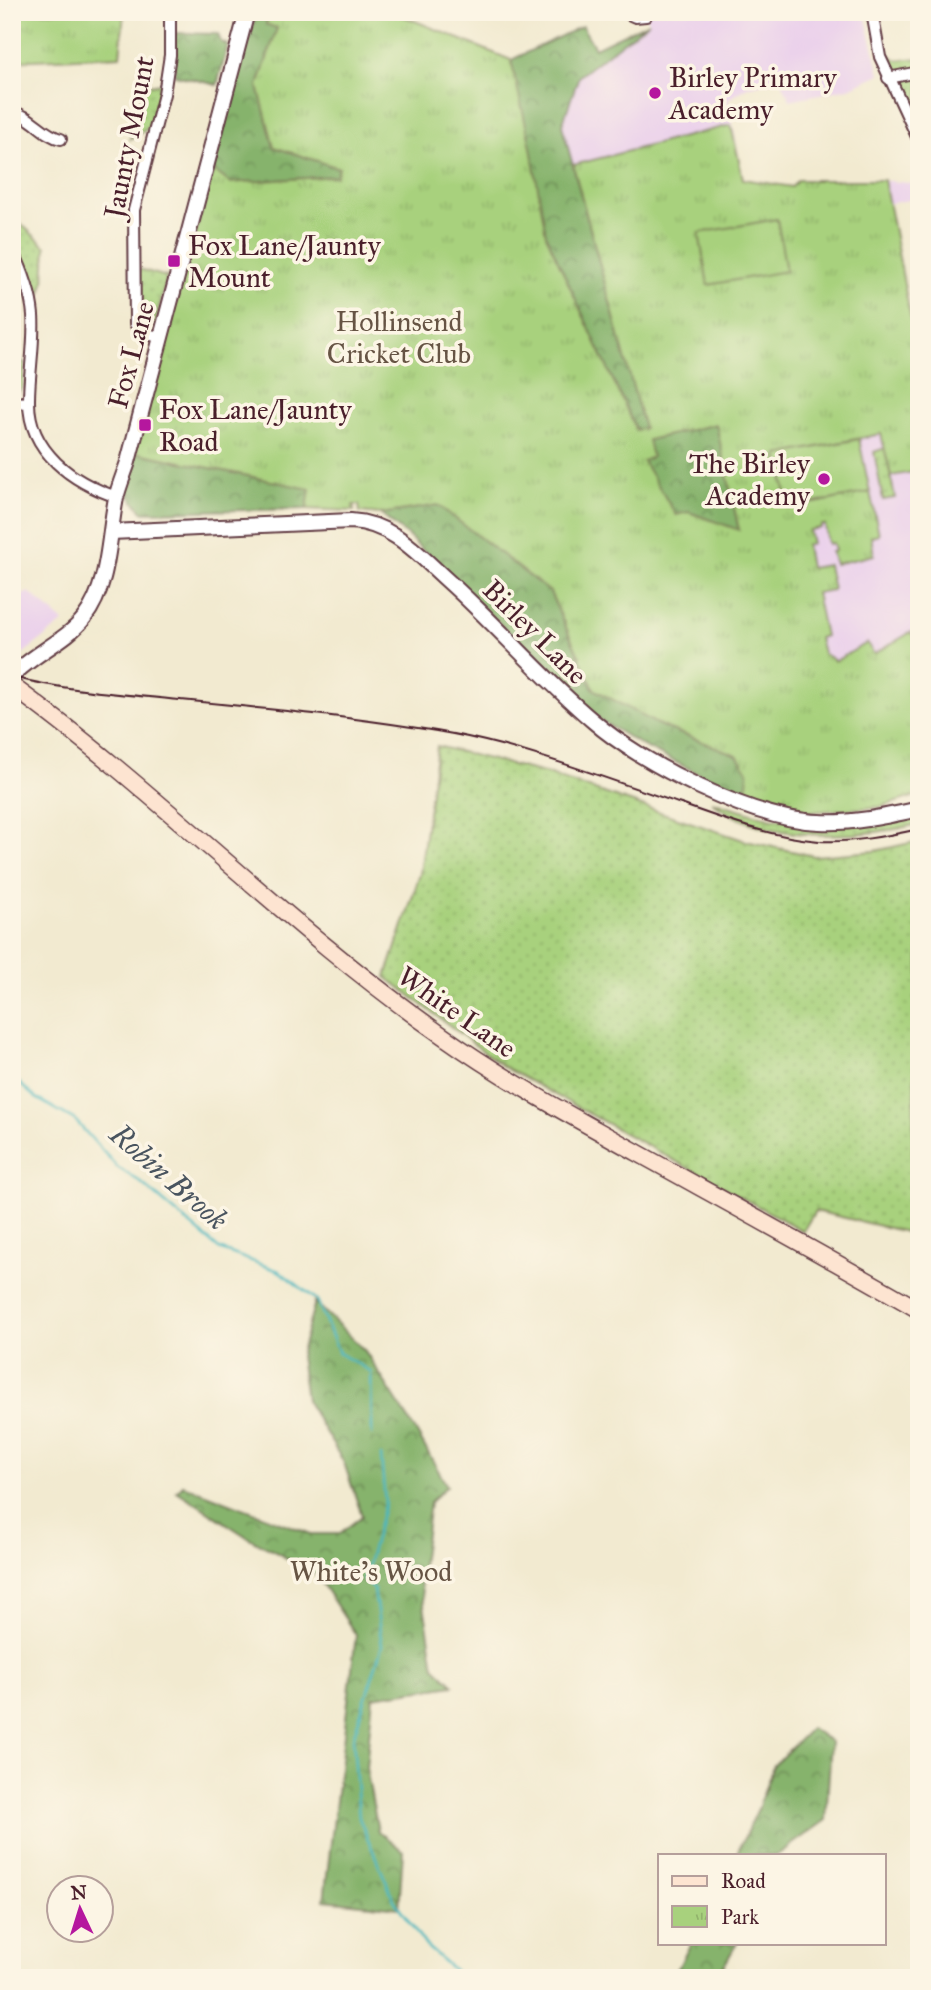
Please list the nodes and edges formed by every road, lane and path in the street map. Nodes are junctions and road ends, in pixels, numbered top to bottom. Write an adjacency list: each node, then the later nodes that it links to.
1 (170, 12): 12 (street, Jaunty Mount)
2 (247, 12): 12 (street, Fox Lane)
3 (624, 12): 5 (street)
4 (872, 12): 7 (street)
5 (646, 16)
6 (919, 72): 7 (street)
7 (888, 78): 10 (street)
8 (12, 112): 9 (street)
9 (61, 139)
10 (919, 141)
11 (12, 248): 14 (street)
12 (160, 338): 15 (street, Fox Lane)
13 (12, 402): 14 (street)
14 (29, 403): 15 (street)
15 (117, 497): 16 (street, Fox Lane)
16 (111, 532): 17 (street, Fox Lane); 19 (street, Birley Lane)
17 (12, 676)
18 (12, 686): 20 (main road, White Lane)
19 (919, 809)
20 (919, 1310)

